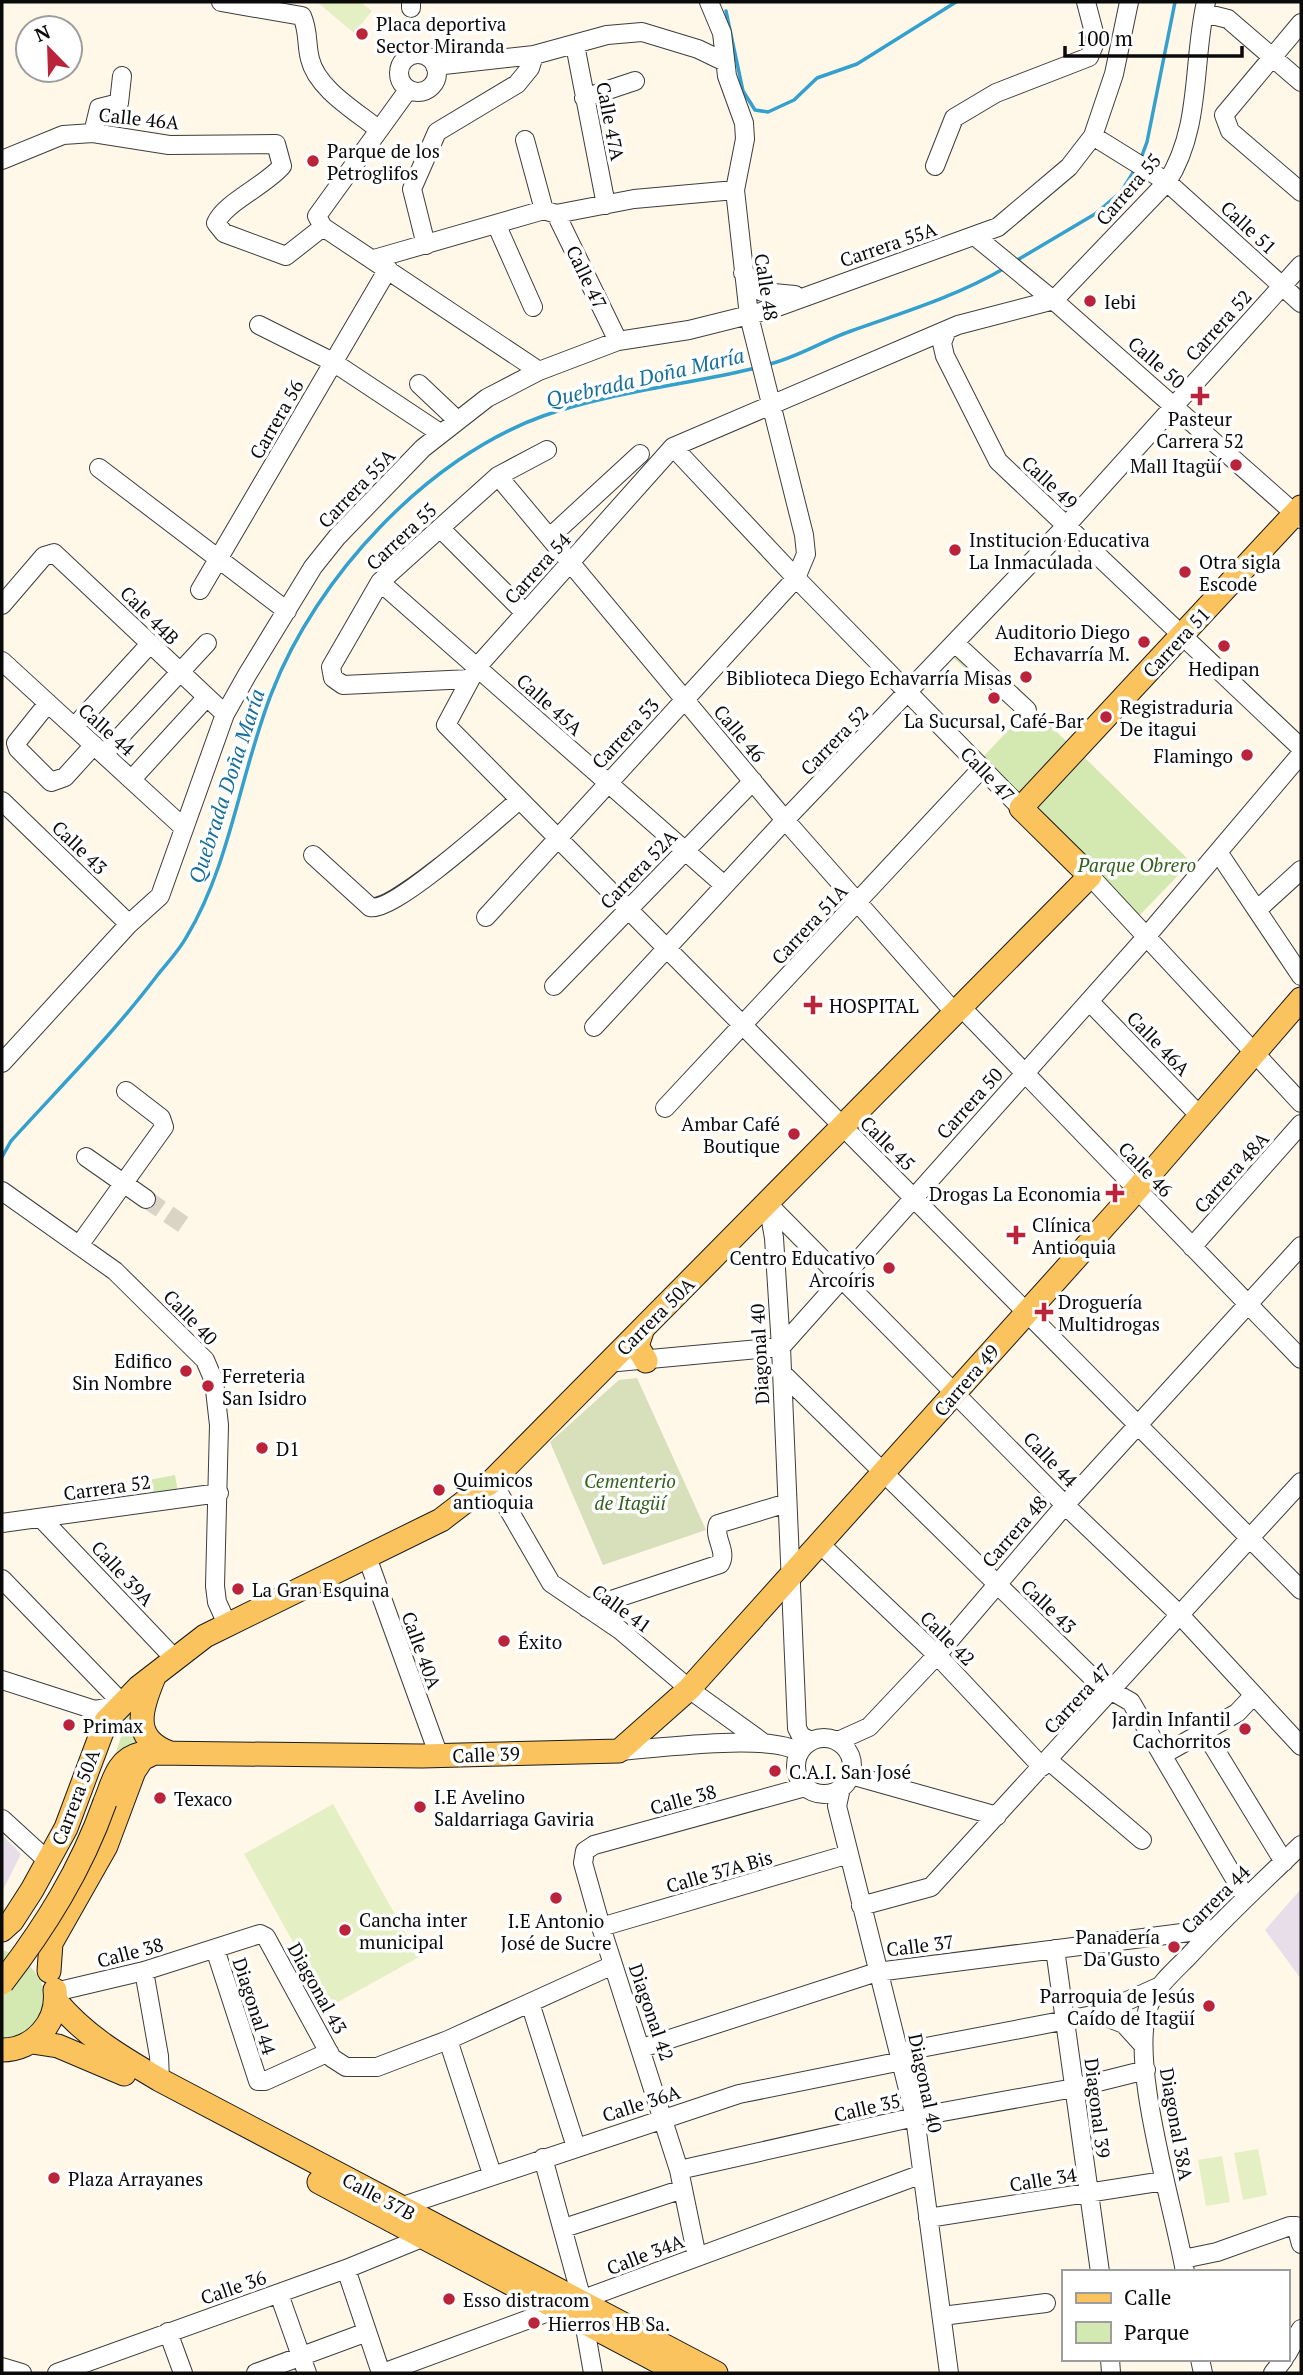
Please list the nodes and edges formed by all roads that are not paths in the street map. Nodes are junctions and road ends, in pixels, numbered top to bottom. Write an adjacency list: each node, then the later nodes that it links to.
1 (221, 2): 17 (street)
2 (709, 2): 10 (street, Calle 48)
3 (1086, 2): 22 (street)
4 (1129, 2): 20 (street, Carrera 55A)
5 (1205, 8): 9 (street); 23 (street, Carrera 55)
6 (1301, 23): 9 (street)
7 (575, 45): 8 (street); 10 (street); 16 (street, Calle 47A)
8 (534, 55): 11 (street); 31 (street)
9 (1272, 56): 14 (street); 25 (street)
10 (724, 62): 24 (street, Calle 48)
11 (435, 66): 15 (street); 15 (street)
12 (122, 76): 18 (street)
13 (635, 81): 16 (street)
14 (1301, 82)
15 (408, 90): 17 (street)
16 (584, 98): 26 (street, Calle 47A)
17 (379, 130): 28 (street)
18 (93, 133): 21 (street, Calle 46A); 28 (street, Calle 46A)
19 (525, 140): 27 (street, Calle 47)
20 (1100, 140): 23 (street, Calle 51); 30 (street, Carrera 55A)
21 (2, 160)
22 (935, 166)
23 (1164, 180): 35 (street, Calle 51); 37 (street, Carrera 55)
24 (735, 190): 26 (street); 34 (street, Calle 48)
25 (1301, 192)
26 (606, 205): 27 (street)
27 (550, 212): 29 (street); 43 (street, Calle 47)
28 (320, 222): 32 (street)
29 (497, 226): 31 (street); 39 (street)
30 (979, 239): 36 (street, Carrera 55A); 37 (street, Calle 50)
31 (426, 245): 32 (street)
32 (381, 264): 44 (street, Carrera 56); 45 (street)
33 (1301, 265): 35 (street, Carrera 52)
34 (743, 273): 36 (street); 40 (street, Calle 48)
35 (1282, 286): 38 (street, Calle 51); 48 (street, Carrera 52)
36 (809, 295): 40 (street, Carrera 55A)
37 (1050, 297): 42 (street); 48 (street, Calle 50)
38 (1301, 303)
39 (533, 307)
40 (749, 316): 43 (street, Carrera 55A); 47 (street, Calle 48)
41 (259, 325): 44 (street)
42 (947, 330): 47 (street); 57 (street, Calle 49)
43 (618, 341): 45 (street, Carrera 55A)
44 (333, 362): 50 (street); 60 (street, Carrera 56)
45 (539, 371): 49 (street, Carrera 55A)
46 (419, 384): 49 (street)
47 (769, 399): 51 (street); 62 (street, Calle 48)
48 (1174, 405): 56 (street, Calle 50); 57 (street, Carrera 52)
49 (457, 420): 50 (street, Carrera 55A)
50 (440, 433): 66 (street, Carrera 55A)
51 (673, 447): 61 (street, Carrera 54); 62 (street, Calle 47)
52 (547, 450): 55 (street, Carrera 55)
53 (640, 454): 59 (street)
54 (99, 468): 60 (street)
55 (498, 476): 58 (street, Carrera 55); 59 (street, Calle 46)
56 (1299, 513): 68 (main road, Carrera 51)
57 (1066, 526): 68 (street, Calle 49); 71 (street, Carrera 52)
58 (440, 528): 63 (street, Carrera 55); 67 (street)
59 (550, 537): 61 (street, Calle 46)
60 (218, 558): 64 (street, Carrera 56); 66 (street)
61 (571, 561): 67 (street, Carrera 54); 77 (street, Calle 46)
62 (796, 578): 75 (street, Calle 47); 77 (street, Carrera 53)
63 (380, 582): 74 (street, Calle 45A); 74 (street, Carrera 55)
64 (200, 590)
65 (2, 605): 70 (street, Cale 44B)
66 (287, 611): 80 (street, Carrera 55A)
67 (525, 612): 74 (street, Carrera 54)
68 (1182, 636): 83 (street, Calle 49); 92 (main road, Carrera 51)
69 (207, 643): 73 (street)
70 (149, 645): 73 (street, Cale 44B); 82 (street)
71 (952, 648): 75 (street, Carrera 52); 79 (street)
72 (2, 661): 78 (street, Calle 44)
73 (179, 673): 76 (street, Cale 44B); 84 (street)
74 (473, 673): 81 (street, Carrera 54); 89 (street, Calle 45A)
75 (909, 693): 86 (street, Calle 47); 93 (street, Carrera 52)
76 (206, 698): 80 (street, Cale 44B); 87 (street)
77 (685, 700): 88 (street, Calle 46); 89 (street, Carrera 53)
78 (48, 703): 82 (street, Calle 44); 84 (street)
79 (1023, 713)
80 (225, 714): 94 (street, Carrera 55A)
81 (446, 725): 90 (street, Calle 45)
82 (74, 727): 84 (street, Calle 44)
83 (1301, 748)
84 (99, 749): 87 (street, Calle 44)
85 (1301, 754): 97 (street, Carrera 50)
86 (982, 768): 92 (street, Calle 47); 102 (street, Carrera 51A)
87 (132, 779): 94 (street, Calle 44)
88 (753, 781): 93 (street, Calle 46); 96 (street, Carrera 52A)
89 (608, 784): 95 (street, Carrera 53); 96 (street, Calle 45A)
90 (519, 800): 95 (street, Calle 45); 98 (street)
91 (2, 801): 106 (street, Calle 43)
92 (1021, 808): 100 (main road, Calle 47)
93 (785, 820): 101 (street, Carrera 52); 102 (street, Calle 46)
94 (184, 828): 106 (street, Carrera 55A)
95 (557, 839): 103 (street, Calle 45); 105 (street, Carrera 53)
96 (684, 852): 101 (street, Calle 45A); 103 (street, Carrera 52A)
97 (1218, 852): 104 (street); 107 (street, Carrera 50)
98 (313, 855)
99 (1301, 870): 104 (street)
100 (1090, 876): 107 (street, Calle 47); 113 (main road, Carrera 50A)
101 (724, 885): 108 (street, Carrera 52)
102 (858, 902): 113 (street, Calle 46); 114 (street, Carrera 51A)
103 (627, 910): 108 (street, Calle 45); 110 (street, Carrera 52A)
104 (1257, 910): 109 (street)
105 (486, 916)
106 (129, 925): 117 (street, Carrera 55A)
107 (1147, 936): 112 (street, Carrera 50); 116 (street, Calle 47)
108 (667, 951): 114 (street, Calle 45); 115 (street, Carrera 52)
109 (1301, 976)
110 (554, 986)
111 (1301, 999): 116 (main road, Carrera 49)
112 (1089, 1001): 118 (street, Carrera 50); 122 (street, Calle 46A)
113 (958, 1010): 118 (street, Calle 46); 124 (main road, Carrera 50A)
114 (742, 1026): 121 (street, Carrera 51A); 124 (street, Calle 45)
115 (594, 1027)
116 (1252, 1052): 120 (street, Calle 47); 122 (main road, Carrera 49)
117 (2, 1063)
118 (1025, 1072): 127 (street, Calle 46); 129 (street, Carrera 50)
119 (126, 1091): 126 (street)
120 (1301, 1103)
121 (665, 1108)
122 (1199, 1115): 127 (main road, Carrera 49)
123 (1301, 1125): 135 (street, Carrera 48A)
124 (843, 1127): 129 (street, Calle 45); 131 (main road, Carrera 50A)
125 (86, 1157): 126 (street)
126 (124, 1183): 130 (street); 133 (street)
127 (1136, 1191): 135 (street, Calle 46); 139 (main road, Carrera 49)
128 (5, 1193): 133 (street, Calle 40)
129 (914, 1198): 137 (street, Carrera 50); 139 (street, Calle 45)
130 (146, 1199)
131 (768, 1204): 132 (street, Calle 44); 136 (street, Diagonal 40); 140 (main road, Carrera 50A)
132 (797, 1235): 136 (street); 137 (street, Calle 44)
133 (80, 1244): 151 (street, Calle 40)
134 (1301, 1246): 138 (street, Carrera 48)
135 (1192, 1247): 138 (street, Calle 46)
136 (775, 1255): 141 (street, Diagonal 40)
137 (841, 1280): 141 (street, Carrera 50); 146 (street, Calle 44)
138 (1250, 1304): 142 (street, Calle 46); 147 (street, Carrera 48)
139 (1025, 1312): 146 (main road, Carrera 49); 147 (street, Calle 45)
140 (642, 1331): 143 (main road); 144 (main road, Carrera 50A)
141 (781, 1347): 143 (street); 145 (street, Diagonal 40)
142 (1301, 1359)
143 (646, 1361): 144 (street)
144 (607, 1363): 149 (main road, Carrera 50A)
145 (782, 1373): 148 (street, Calle 43); 152 (street, Diagonal 40)
146 (956, 1392): 148 (main road, Carrera 49); 153 (street, Calle 44)
147 (1139, 1428): 153 (street, Carrera 48); 156 (street, Calle 45)
148 (884, 1473): 157 (main road, Carrera 49); 161 (street, Calle 43)
149 (492, 1481): 158 (main road, Carrera 50A); 163 (street, Calle 41)
150 (1301, 1482): 156 (street, Carrera 47)
151 (219, 1493): 154 (street, Carrera 52); 165 (street, Calle 40)
152 (786, 1503): 159 (street, Diagonal 40); 163 (street)
153 (1065, 1505): 161 (street, Carrera 48); 164 (street, Calle 44)
154 (41, 1518): 155 (street, Carrera 52); 167 (street, Calle 39A)
155 (2, 1523)
156 (1250, 1538): 162 (street, Calle 45); 164 (street, Carrera 47)
157 (820, 1544): 159 (main road, Carrera 49); 166 (street, Calle 42)
158 (367, 1558): 165 (main road, Carrera 50A); 181 (street, Calle 40A)
159 (790, 1577): 169 (main road, Carrera 49); 176 (street, Diagonal 40)
160 (2, 1579): 172 (street)
161 (996, 1583): 166 (street, Carrera 48); 170 (street, Calle 43)
162 (1301, 1588)
163 (587, 1608): 169 (street, Calle 41)
164 (1180, 1615): 170 (street, Carrera 47); 171 (street, Calle 44)
165 (227, 1624): 167 (main road, Carrera 50A)
166 (937, 1655): 175 (street, Carrera 48); 182 (street, Calle 42)
167 (165, 1665): 172 (main road, Carrera 50A)
168 (2, 1680): 172 (street)
169 (689, 1689): 174 (street, Calle 41); 178 (main road, Carrera 49)
170 (1111, 1692): 180 (street, Calle 43); 182 (street, Carrera 47)
171 (1253, 1696): 173 (street); 177 (street, Calle 44)
172 (134, 1703): 179 (main road); 185 (main road); 191 (main road, Carrera 50A)
173 (1205, 1733): 180 (street); 192 (street)
174 (761, 1741): 176 (street, Calle 39); 178 (street, Calle 39)
175 (838, 1741): 176 (street); 184 (street)
176 (805, 1746): 183 (street)
177 (1301, 1746)
178 (619, 1751): 181 (main road, Calle 39)
179 (162, 1753): 181 (main road, Calle 39); 185 (main road); 208 (main road)
180 (1164, 1754): 194 (street, Calle 43)
181 (439, 1756)
182 (1045, 1764): 186 (street, Carrera 47); 188 (street, Calle 42)
183 (805, 1787): 184 (street); 193 (street, Calle 38)
184 (839, 1791): 186 (street); 190 (street, Diagonal 40)
185 (99, 1800): 202 (main road); 206 (main road, bridge)
186 (997, 1816): 195 (street, Carrera 47)
187 (2, 1819): 191 (street)
188 (1142, 1840)
189 (1301, 1845): 192 (street, Carrera 44)
190 (849, 1854): 195 (street, Diagonal 40); 196 (street, Calle 37A Bis)
191 (49, 1862): 198 (main road, Carrera 50A)
192 (1284, 1862): 194 (street, Carrera 44)
193 (583, 1863): 196 (street, Diagonal 42)
194 (1246, 1898): 197 (street, Carrera 44)
195 (861, 1906): 205 (street, Diagonal 40)
196 (601, 1927): 203 (street, Diagonal 42)
197 (1213, 1929): 201 (street, Calle 37); 207 (street, Carrera 44)
198 (2, 1930)
199 (2, 1943): 208 (main road, Calle 37B)
200 (215, 1949): 204 (street, Calle 38); 217 (street, Diagonal 43); 217 (street, Diagonal 44)
201 (1055, 1949): 205 (street, Calle 37); 211 (street, Diagonal 39)
202 (2, 1963)
203 (613, 1965): 209 (street); 215 (street, Diagonal 42)
204 (144, 1971): 208 (street, Calle 38); 220 (street)
205 (877, 1972): 215 (street, Calle 37); 218 (street, Diagonal 40)
206 (2, 1983)
207 (1161, 1985): 210 (street, Calle 36A); 214 (street, Diagonal 38A)
208 (53, 1988): 213 (main road); 220 (main road, Calle 37B)
209 (530, 2003): 212 (street); 224 (street)
210 (1098, 2014): 211 (street, Calle 36A); 214 (street)
211 (1066, 2020): 218 (street, Calle 36A); 221 (street, Diagonal 39)
212 (448, 2040): 217 (street, Diagonal 43); 227 (street)
213 (32, 2042): 216 (main road); 235 (main road, Calle 37B)
214 (1143, 2045): 219 (street, Diagonal 38A)
215 (642, 2048): 222 (street, Diagonal 42)
216 (2, 2050)
217 (329, 2052)
218 (901, 2057): 222 (street, Calle 36A); 223 (street, Diagonal 40)
219 (1146, 2070): 221 (street, Calle 35); 229 (street, Diagonal 38A)
220 (160, 2080): 232 (main road, Calle 37B)
221 (1074, 2088): 223 (street, Calle 35); 231 (street, Diagonal 39)
222 (664, 2117): 224 (street, Calle 36A); 226 (street, Diagonal 42)
223 (915, 2117): 226 (street, Calle 35); 228 (street, Diagonal 40)
224 (576, 2147): 225 (street, Calle 36A)
225 (542, 2158): 227 (street, Calle 36A); 234 (street)
226 (680, 2170): 230 (street, Diagonal 42)
227 (492, 2174): 232 (street, Calle 36A)
228 (922, 2174): 233 (street, Diagonal 40); 237 (street, Calle 34A)
229 (1164, 2180): 231 (street, Calle 34); 238 (street, Diagonal 38A)
230 (683, 2189): 234 (street); 237 (street, Diagonal 42)
231 (1088, 2193): 233 (street, Calle 34); 240 (street, Diagonal 39)
232 (400, 2207): 244 (main road, Calle 37B)
233 (928, 2218): 245 (street, Diagonal 40)
234 (564, 2228): 244 (street)
235 (422, 2238): 239 (street, Calle 36); 243 (main road, Calle 37B)
236 (1301, 2244): 238 (street)
237 (696, 2257): 244 (street, Calle 34A)
238 (1184, 2265)
239 (346, 2269): 241 (street, Calle 36); 248 (street)
240 (1100, 2270)
241 (278, 2294): 247 (street, Calle 36); 250 (street)
242 (1046, 2303): 245 (street)
243 (556, 2309): 244 (main road, Calle 37B); 256 (street)
244 (583, 2311): 257 (street); 258 (main road, Calle 37B); 259 (main road, Calle 37B)
245 (942, 2316): 260 (street, Diagonal 40)
246 (1301, 2329): 249 (street)
247 (167, 2332): 253 (street, Calle 36); 254 (street)
248 (367, 2332): 250 (street); 256 (street)
249 (1289, 2350)
250 (304, 2365): 255 (street)
251 (2, 2367): 252 (street)
252 (22, 2373)
253 (57, 2373)
254 (183, 2373)
255 (256, 2373)
256 (382, 2373)
257 (593, 2373)
258 (680, 2373)
259 (716, 2373)
260 (950, 2373)

